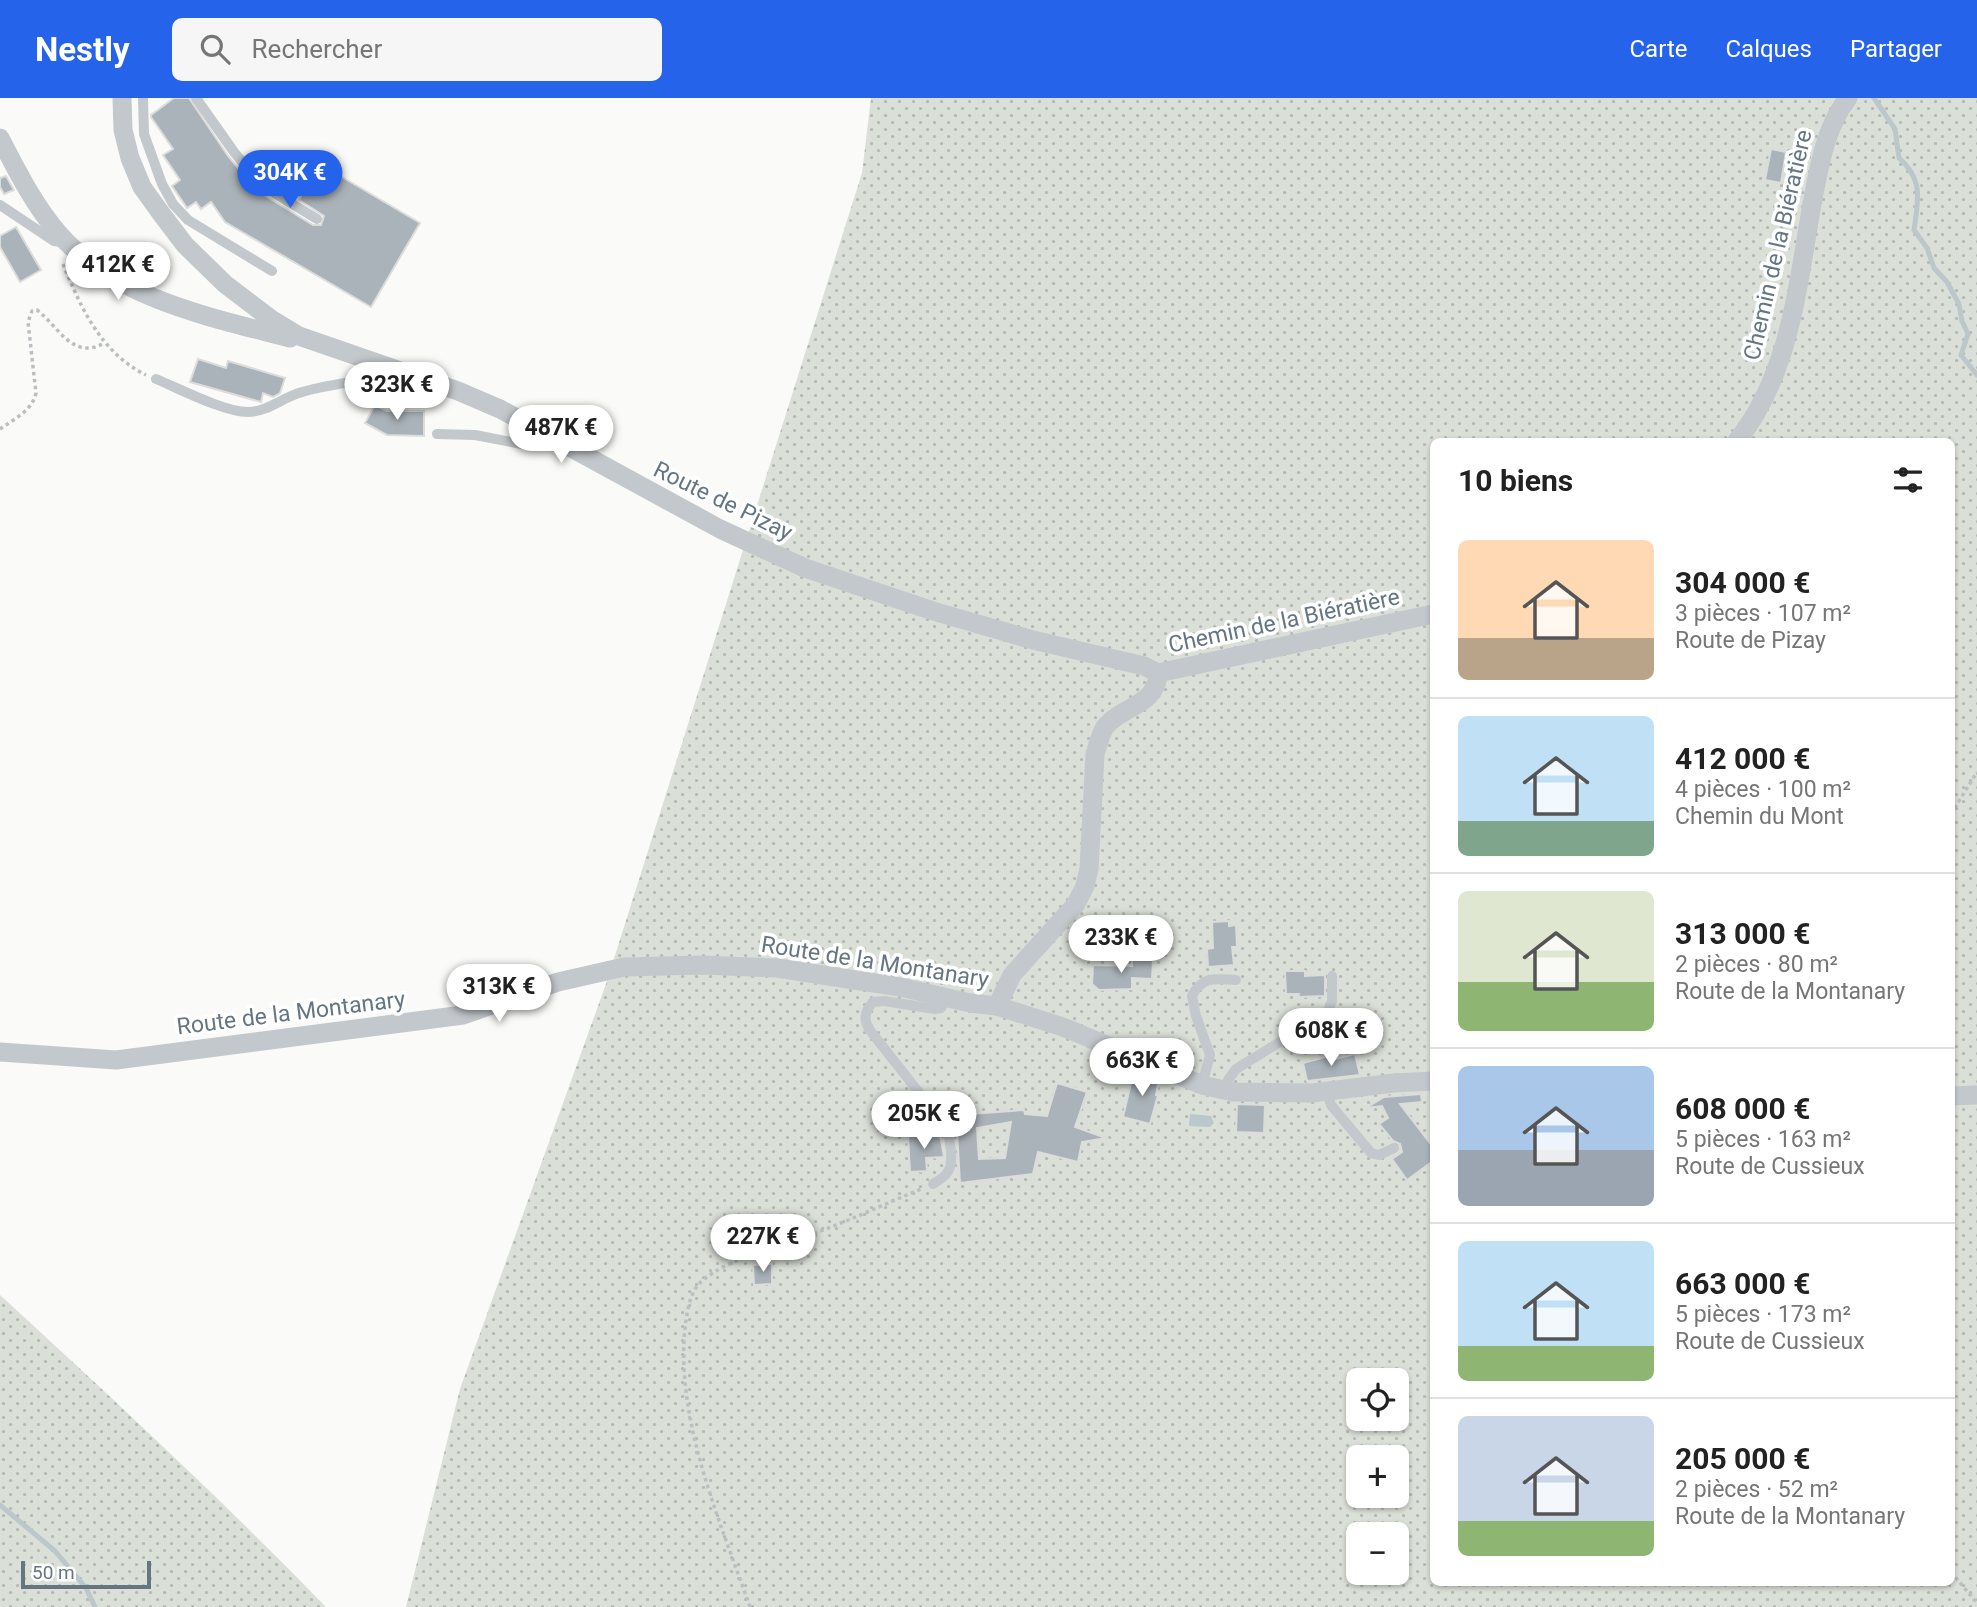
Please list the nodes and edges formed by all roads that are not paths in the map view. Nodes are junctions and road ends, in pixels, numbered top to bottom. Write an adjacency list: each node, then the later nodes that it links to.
1 (122, 98): 10 (street, Route de Pizay)
2 (143, 98): 9 (lane)
3 (196, 98): 7 (lane)
4 (1848, 98): 17 (street, Chemin de la Biératière)
5 (0, 138): 8 (street)
6 (0, 205): 8 (lane)
7 (317, 219)
8 (61, 240): 11 (street)
9 (272, 271)
10 (246, 301): 11 (street); 12 (street, Route de Pizay)
11 (234, 322): 12 (street)
12 (299, 336): 13 (street, Route de Pizay)
13 (387, 367): 14 (lane); 16 (street, Route de Pizay)
14 (156, 379)
15 (437, 434): 16 (lane)
16 (550, 435): 19 (street, Route de Pizay)
17 (1739, 438)
18 (1430, 615): 19 (street, Chemin de la Biératière)
19 (1157, 673): 23 (street, Chemin de la Biératière)
20 (1332, 976): 27 (lane)
21 (1236, 980): 26 (lane)
22 (947, 997): 23 (street, Route de la Montanary); 24 (street, Route de la Montanary); 32 (lane)
23 (998, 1006): 26 (street, Route de la Montanary)
24 (0, 1052)
25 (1430, 1081): 28 (street, Route de la Montanary)
26 (1202, 1085): 27 (street, Route de la Montanary)
27 (1226, 1090): 28 (street, Route de la Montanary)
28 (1327, 1091): 31 (lane)
29 (1977, 1095): 30 (street)
30 (1955, 1096)
31 (1394, 1148)
32 (933, 1184)

